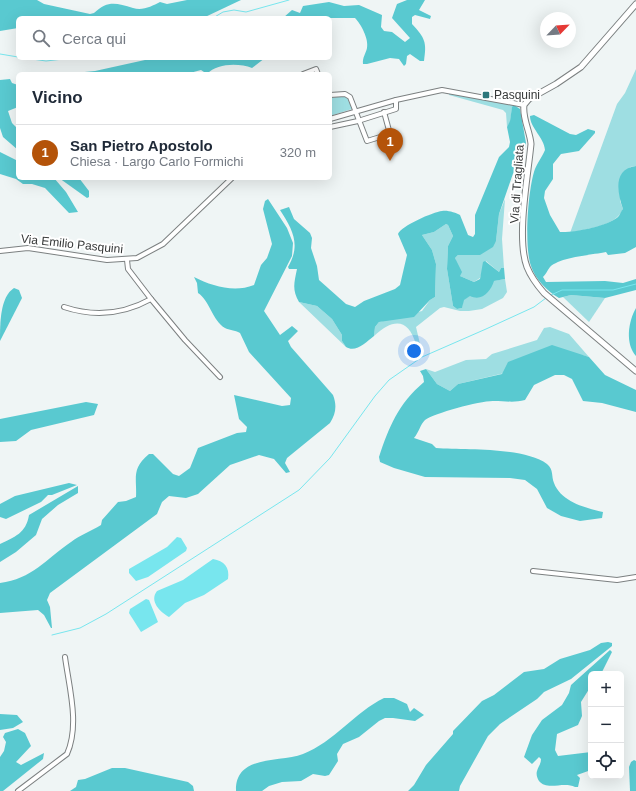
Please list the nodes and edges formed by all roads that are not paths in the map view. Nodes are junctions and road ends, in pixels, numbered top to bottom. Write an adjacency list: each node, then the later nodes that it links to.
1 (636, 4): 6 (street)
2 (308, 72): 3 (street)
3 (317, 72)
4 (332, 95): 7 (street)
5 (396, 100): 6 (street); 7 (street); 8 (street)
6 (524, 105): 17 (street, Via di Tragliata)
7 (354, 112): 9 (street); 10 (street)
8 (384, 112): 10 (street); 10 (street)
9 (332, 118)
10 (358, 121): 11 (street)
11 (332, 127)
12 (230, 180): 14 (street, Via Emilio Pasquini)
13 (0, 251): 14 (street, Via Emilio Pasquini)
14 (127, 260): 15 (street)
15 (151, 299): 16 (street); 18 (street)
16 (64, 307)
17 (636, 371)
18 (220, 377)
19 (533, 571): 20 (street)
20 (636, 577)
21 (65, 657): 22 (street)
22 (18, 791)

